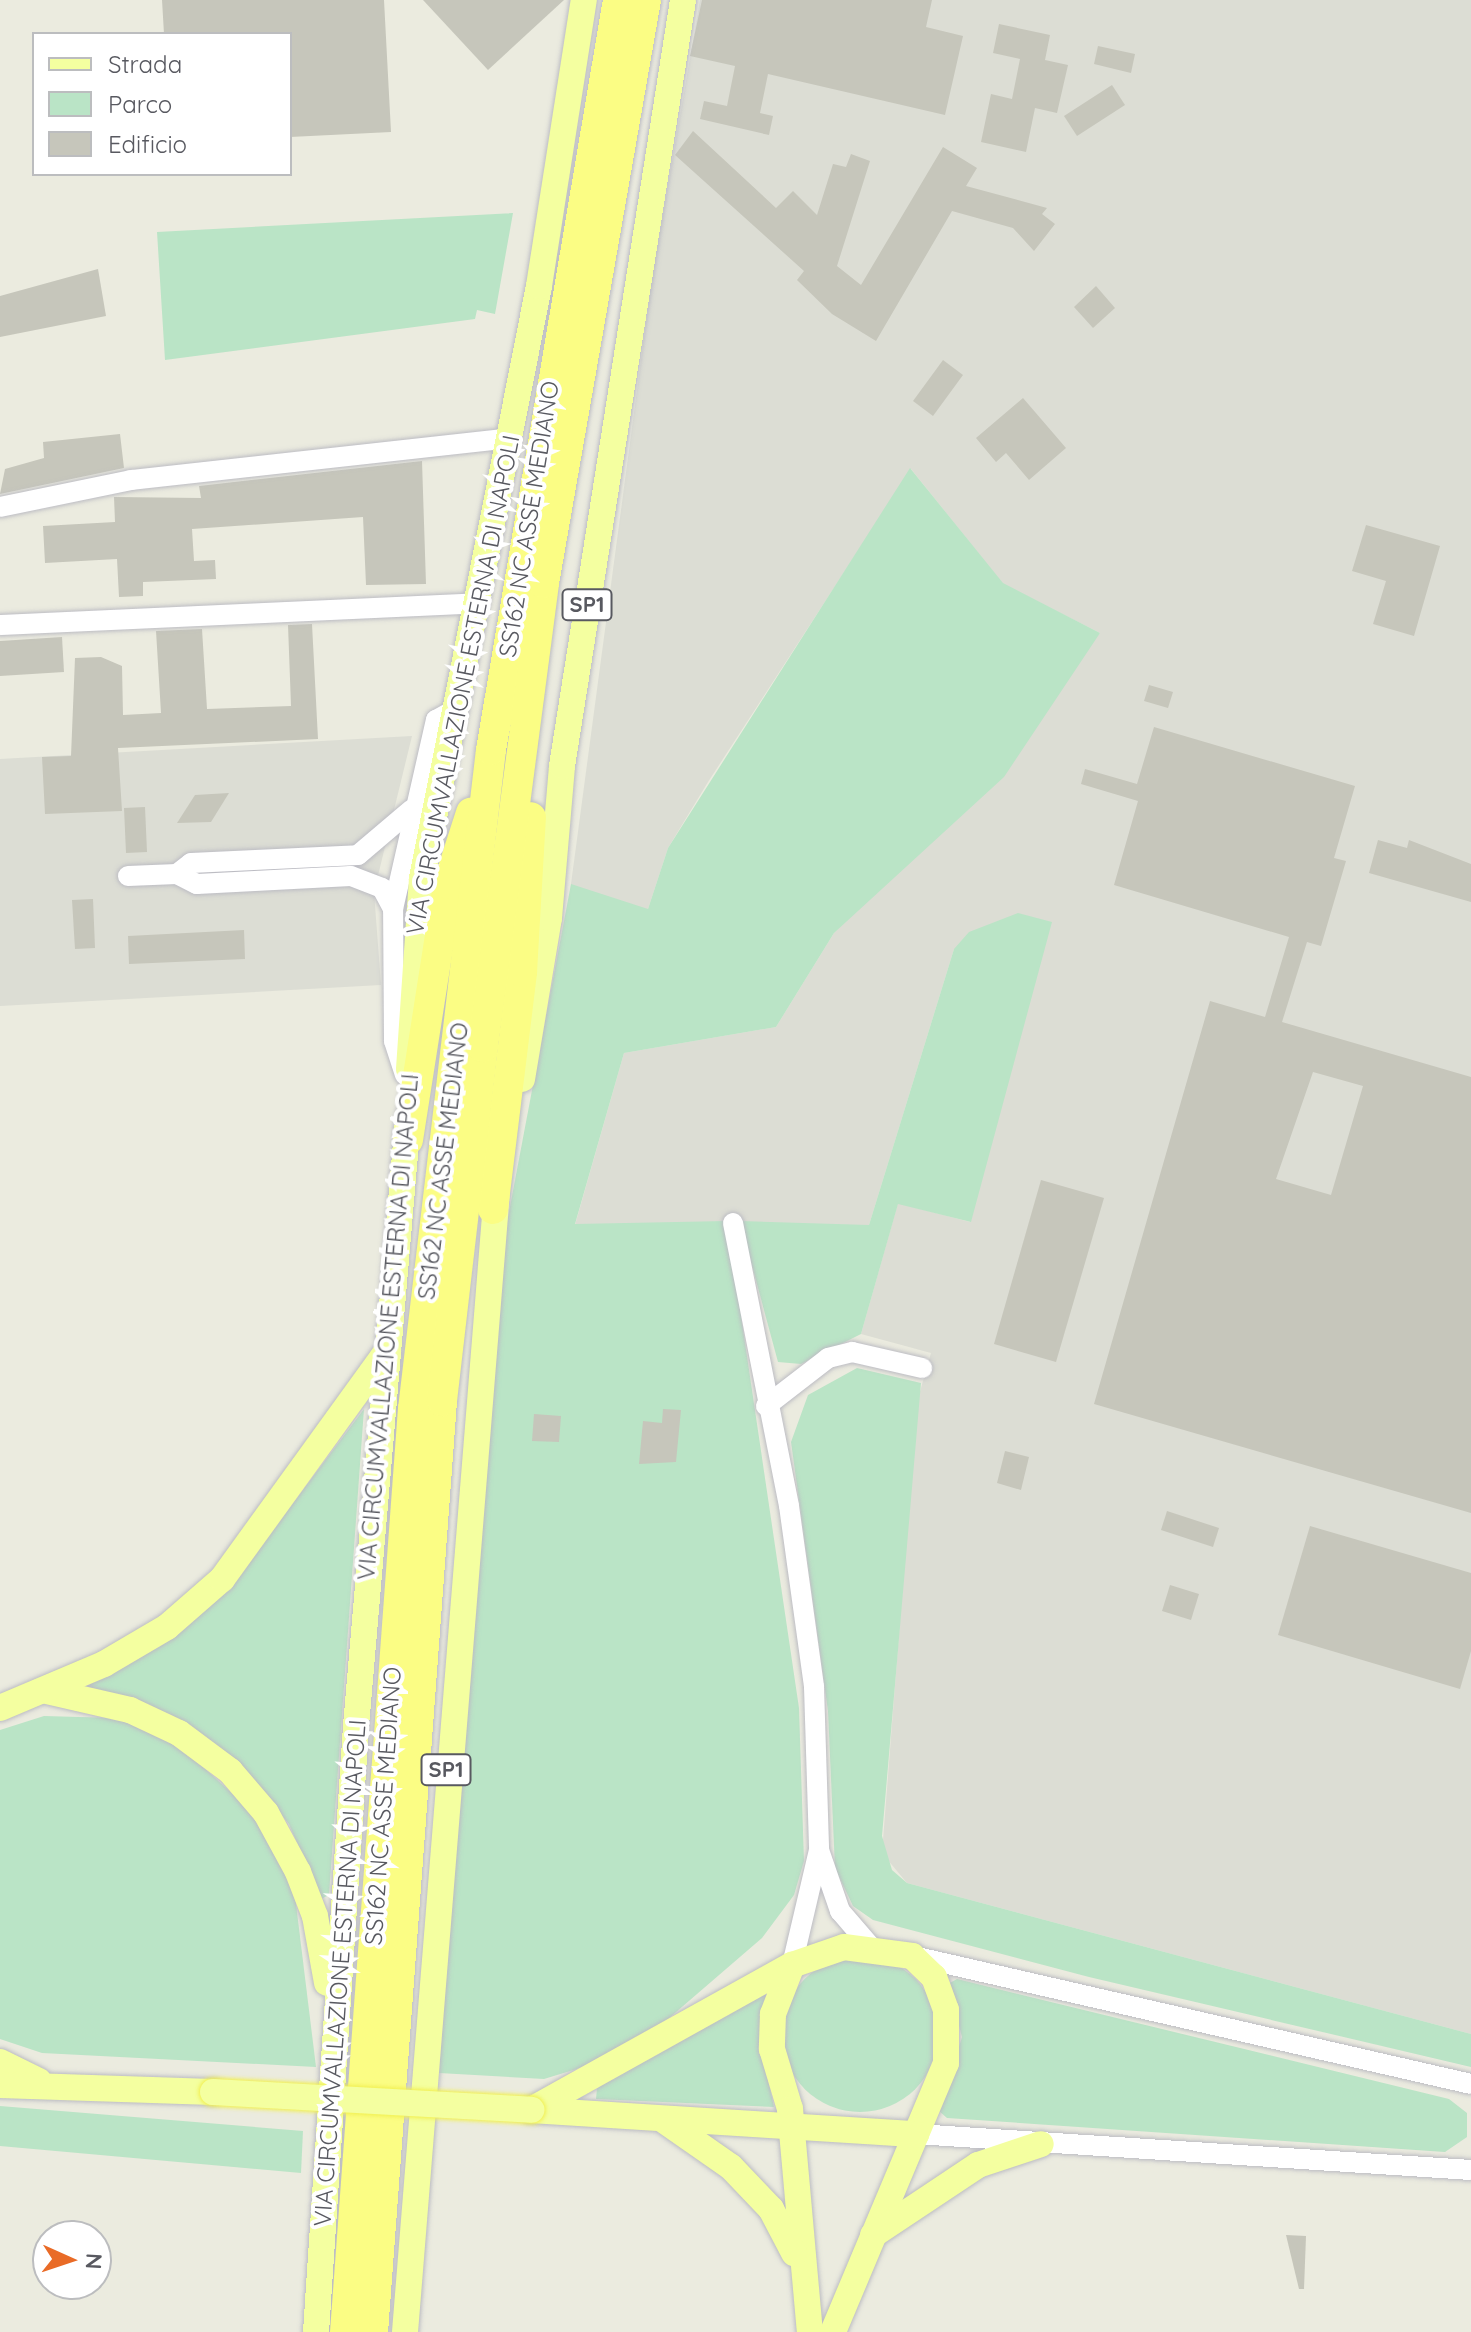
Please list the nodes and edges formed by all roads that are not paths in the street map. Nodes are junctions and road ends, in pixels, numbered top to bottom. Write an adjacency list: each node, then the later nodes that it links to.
1 (584, 0): 5 (main road, VIA CIRCUMVALLAZIONE ESTERNA DI NAPOLI)
2 (618, 0): 11 (highway, SS162 NC ASSE MEDIANO)
3 (646, 0): 7 (highway, SS162 NC ASSE MEDIANO)
4 (683, 0): 18 (main road, SP1)
5 (510, 438): 6 (street); 8 (main road, VIA CIRCUMVALLAZIONE ESTERNA DI NAPOLI)
6 (0, 507)
7 (544, 583): 18 (highway); 45 (highway, SS162 NC ASSE MEDIANO)
8 (479, 603): 9 (street); 10 (main road, VIA CIRCUMVALLAZIONE ESTERNA DI NAPOLI)
9 (0, 625)
10 (459, 707): 12 (street); 16 (main road, VIA CIRCUMVALLAZIONE ESTERNA DI NAPOLI)
11 (491, 750): 17 (highway); 44 (highway, SS162 NC ASSE MEDIANO)
12 (411, 810): 13 (street); 15 (street)
13 (177, 874): 14 (street); 15 (street)
14 (128, 876)
15 (393, 909): 16 (street)
16 (409, 1084): 17 (main road, VIA CIRCUMVALLAZIONE ESTERNA DI NAPOLI)
17 (408, 1140): 20 (main road, VIA CIRCUMVALLAZIONE ESTERNA DI NAPOLI)
18 (493, 1209): 42 (main road, SP1)
19 (733, 1223): 22 (street)
20 (390, 1347): 23 (main road); 29 (main road, VIA CIRCUMVALLAZIONE ESTERNA DI NAPOLI)
21 (922, 1368): 22 (street)
22 (766, 1406): 25 (street)
23 (47, 1691): 24 (main road); 29 (main road)
24 (0, 1708)
25 (819, 1850): 26 (street); 28 (street)
26 (871, 1947): 27 (main road); 28 (main road)
27 (912, 1956): 32 (street); 37 (main road)
28 (792, 1965): 34 (main road); 36 (main road)
29 (334, 2025): 43 (main road, VIA CIRCUMVALLAZIONE ESTERNA DI NAPOLI)
30 (0, 2062): 31 (main road)
31 (43, 2083): 33 (main road); 34 (main road, bridge)
32 (1471, 2084)
33 (0, 2085)
34 (531, 2110): 35 (main road)
35 (661, 2118): 36 (main road); 41 (main road)
36 (789, 2126): 37 (main road); 41 (main road)
37 (916, 2134): 38 (street); 40 (main road)
38 (1041, 2144): 39 (street); 40 (main road)
39 (1471, 2170)
40 (873, 2235): 49 (main road)
41 (804, 2271): 48 (main road)
42 (406, 2300): 46 (main road, SP1); 47 (main road)
43 (316, 2332)
44 (345, 2332)
45 (373, 2332)
46 (405, 2332)
47 (414, 2332)
48 (810, 2332)
49 (833, 2332)

